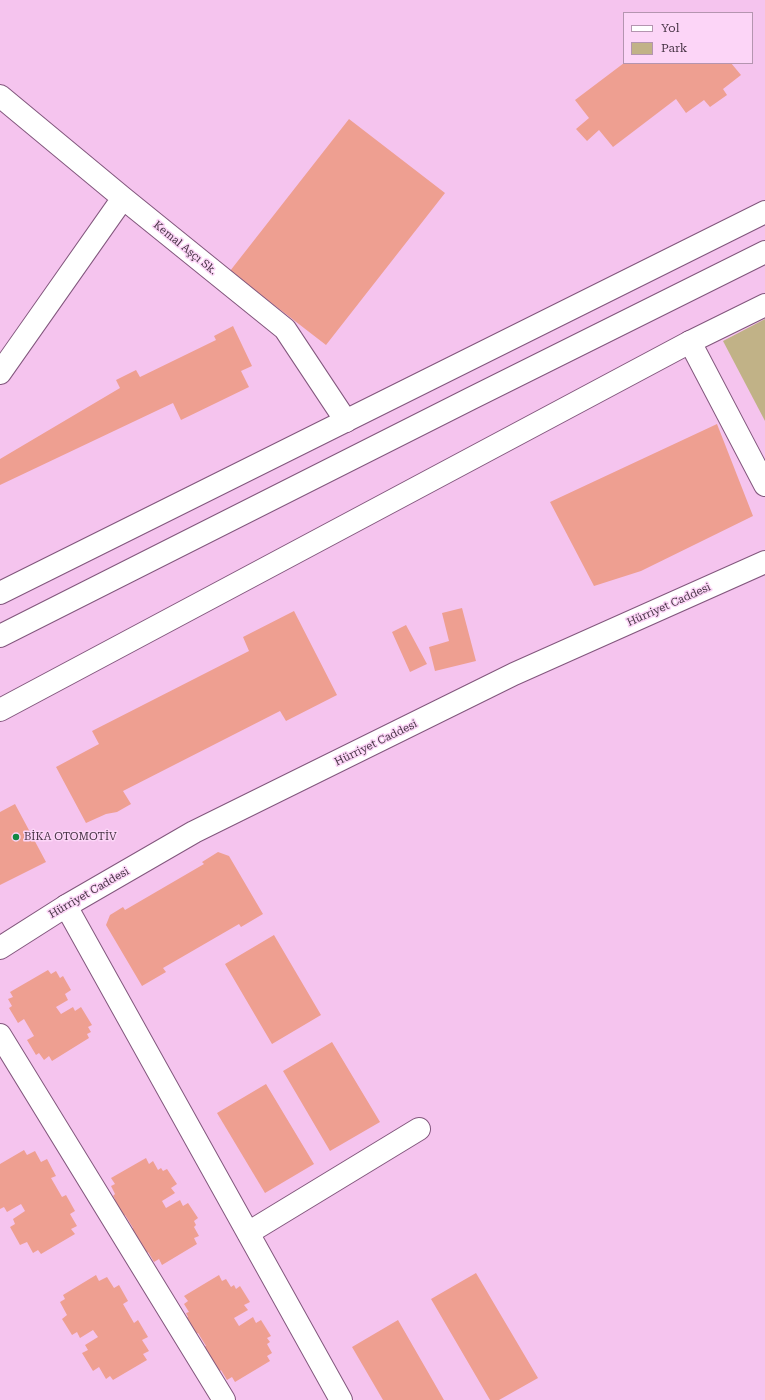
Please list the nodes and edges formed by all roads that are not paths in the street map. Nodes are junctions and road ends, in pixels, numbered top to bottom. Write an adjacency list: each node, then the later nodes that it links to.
1 (0, 96): 2 (main road, Kemal Aşçı Sk.)
2 (123, 198): 7 (main road); 8 (main road, Kemal Aşçı Sk.)
3 (765, 212): 8 (main road)
4 (765, 252): 12 (main road)
5 (765, 305): 6 (main road)
6 (690, 342): 9 (main road); 13 (main road)
7 (0, 373)
8 (346, 421): 11 (main road)
9 (765, 485)
10 (765, 562): 14 (main road, Hürriyet Caddesi)
11 (2, 588)
12 (0, 636)
13 (0, 710)
14 (66, 906): 15 (main road, Hürriyet Caddesi); 18 (main road)
15 (0, 948)
16 (0, 1035): 19 (main road)
17 (418, 1128): 18 (main road)
18 (248, 1233): 20 (main road)
19 (224, 1400)
20 (341, 1400)

